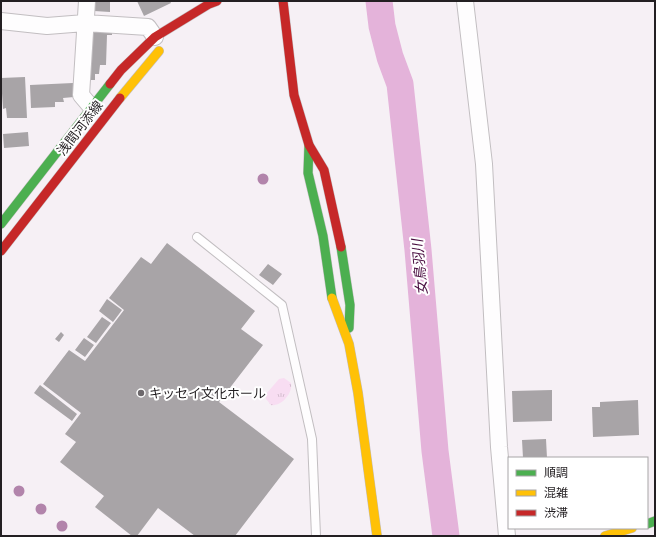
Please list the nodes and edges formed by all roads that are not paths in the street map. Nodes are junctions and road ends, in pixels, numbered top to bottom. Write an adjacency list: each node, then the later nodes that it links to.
1 (87, 1): 6 (street)
2 (218, 1): 7 (street, 浅間河添線)
3 (283, 1): 9 (street)
4 (465, 1): 17 (street)
5 (1, 21): 6 (street)
6 (85, 24): 7 (street); 8 (street)
7 (162, 41): 8 (street, 浅間河添線); 12 (street, 浅間河添線)
8 (92, 108): 10 (street, 浅間河添線)
9 (309, 145): 13 (street); 13 (street)
10 (1, 224)
11 (197, 237): 15 (lane)
12 (1, 251)
13 (349, 344): 16 (street)
14 (629, 529): 18 (street)
15 (316, 536)
16 (377, 536)
17 (507, 536)
18 (605, 536)

